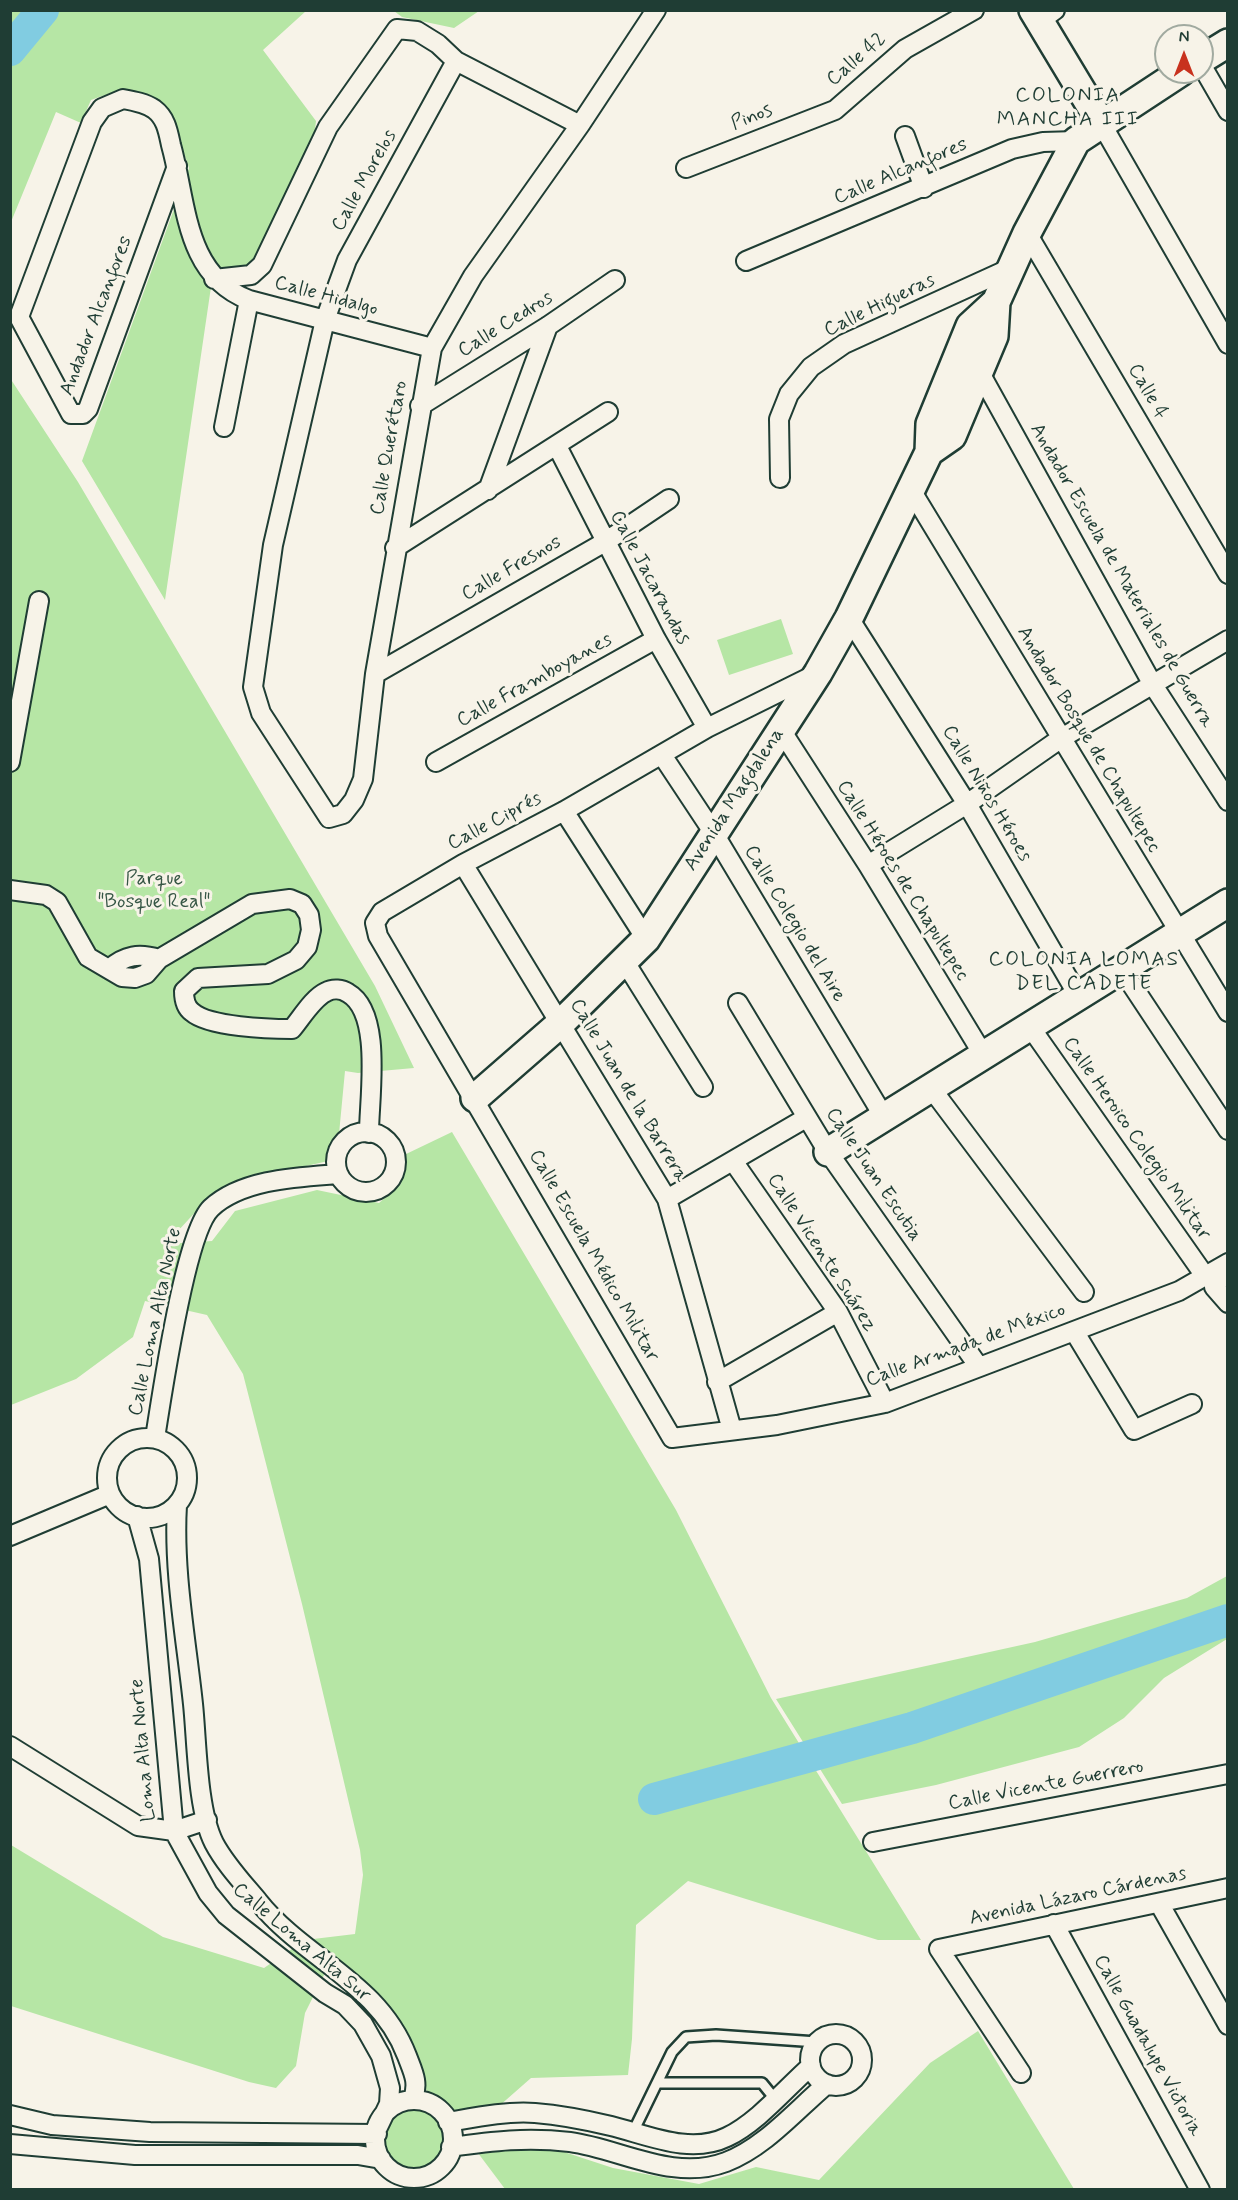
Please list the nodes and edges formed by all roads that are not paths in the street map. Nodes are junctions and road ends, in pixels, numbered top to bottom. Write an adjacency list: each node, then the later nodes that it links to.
1 (656, 10): 12 (street, Calle Querétaro)
2 (974, 10): 9 (street, Calle 42)
3 (1043, 14): 11 (main road)
4 (1227, 43): 5 (main road)
5 (1214, 51)
6 (456, 61): 12 (street); 21 (street); 25 (street, Calle Morelos)
7 (1162, 84): 11 (main road, Avenida Magdalena)
8 (1212, 84): 10 (street)
9 (835, 110): 16 (street, Pinos)
10 (1227, 111)
11 (1101, 123): 14 (main road, Avenida Magdalena); 27 (street)
12 (580, 125): 28 (street, Calle Querétaro)
13 (904, 136): 17 (street)
14 (1076, 141): 17 (street, Calle Alcanfores); 18 (main road, Avenida Magdalena)
15 (177, 166): 15 (street, Andador Alcanfores); 21 (street, Andador Alcanfores)
16 (686, 168)
17 (924, 188): 19 (street, Calle Alcanfores)
18 (1028, 233): 20 (main road, Avenida Magdalena); 41 (street, Calle 4)
19 (746, 261)
20 (1013, 267): 24 (main road, Avenida Magdalena); 35 (street, Calle Higueras)
21 (214, 279): 23 (street, Calle Hidalgo)
22 (615, 280): 26 (street, Calle Cedros)
23 (249, 300): 25 (street, Calle Hidalgo); 32 (street)
24 (996, 302): 29 (main road, Avenida Magdalena); 34 (main road, Avenida Magdalena)
25 (325, 320): 28 (street, Calle Hidalgo); 49 (street, Calle Morelos)
26 (548, 326): 30 (street, Calle Cedros); 36 (street)
27 (1227, 344)
28 (432, 348): 30 (street, Calle Querétaro)
29 (980, 371): 34 (main road, Avenida Magdalena); 48 (street, Andador Escuela de Materiales de Guerra)
30 (420, 406): 40 (street, Calle Querétaro)
31 (608, 412): 33 (street)
32 (224, 427)
33 (556, 446): 36 (street); 39 (street, Calle Jacarandas)
34 (929, 452): 37 (main road, Avenida Magdalena)
35 (780, 478)
36 (488, 490): 40 (street)
37 (911, 490): 43 (main road, Avenida Magdalena); 52 (street, Andador Bosque de Chapultepec)
38 (669, 499): 39 (street, Calle Fresnos)
39 (605, 542): 44 (street, Calle Jacarandas); 47 (street, Calle Fresnos)
40 (396, 548): 47 (street, Calle Querétaro)
41 (1227, 574)
42 (39, 601): 54 (street)
43 (849, 618): 46 (main road, Avenida Magdalena); 57 (street, Calle Niños Héroes)
44 (656, 639): 50 (street, Calle Jacarandas); 55 (street, Calle Framboyanes)
45 (1227, 640): 48 (street)
46 (818, 673): 50 (street, Calle Ciprés); 51 (main road, Avenida Magdalena)
47 (375, 674): 49 (street, Calle Querétaro)
48 (1153, 685): 52 (street); 56 (street, Andador Escuela de Materiales de Guerra)
49 (261, 713)
50 (707, 728): 53 (street, Calle Ciprés)
51 (781, 730): 59 (main road, Avenida Magdalena); 61 (street, Calle Héroes de Chapultepec)
52 (1060, 739): 57 (street); 64 (street, Andador Bosque de Chapultepec)
53 (662, 756): 58 (street, Calle Ciprés); 59 (street, Calle Colegio del Aire)
54 (10, 762)
55 (436, 762)
56 (1227, 801)
57 (967, 804): 61 (street); 68 (street, Calle Niños Héroes)
58 (564, 811): 60 (street, Calle Ciprés); 65 (street)
59 (713, 832): 65 (main road, Avenida Magdalena); 77 (street, Calle Colegio del Aire)
60 (463, 864): 71 (street, Calle Juan de la Barrera); 76 (street, Calle Ciprés)
61 (868, 865): 73 (street, Calle Héroes de Chapultepec)
62 (10, 890): 80 (street)
63 (1227, 903): 64 (main road)
64 (1179, 933): 67 (main road); 70 (street, Andador Bosque de Chapultepec)
65 (646, 939): 66 (main road, Avenida Magdalena)
66 (625, 962): 71 (main road, Avenida Magdalena); 74 (street)
67 (1122, 970): 68 (main road); 79 (street)
68 (1078, 997): 72 (main road)
69 (738, 1003): 78 (street, Calle Juan Escutia)
70 (1227, 1012)
71 (561, 1023): 76 (main road, Avenida Magdalena); 84 (street, Calle Juan de la Barrera)
72 (1031, 1028): 73 (main road); 86 (street, Calle Heroico Colegio Militar)
73 (984, 1056): 75 (main road)
74 (703, 1087)
75 (932, 1088): 77 (main road); 87 (street)
76 (475, 1098): 97 (street, Calle Escuela Médico Militar)
77 (885, 1117): 81 (main road)
78 (806, 1118): 81 (street, Calle Juan Escutia); 82 (street)
79 (1227, 1130)
80 (369, 1133): 83 (street); 83 (street)
81 (828, 1152): 91 (street, Calle Juan Escutia)
82 (733, 1161): 84 (street); 89 (street, Calle Vicente Suárez)
83 (338, 1174): 96 (street, Calle Loma Alta Norte)
84 (668, 1199): 92 (street, Calle Juan de la Barrera)
85 (1226, 1264): 86 (street, Calle Armada de México); 88 (street)
86 (1205, 1276): 90 (street, Calle Armada de México)
87 (1084, 1292)
88 (1227, 1303)
89 (838, 1312): 92 (street); 93 (street, Calle Vicente Suárez)
90 (1074, 1330): 91 (street, Calle Armada de México); 94 (street)
91 (981, 1374): 93 (street, Calle Armada de México)
92 (717, 1382): 95 (street, Calle Juan de la Barrera)
93 (885, 1403): 95 (street, Calle Armada de México)
94 (1192, 1404)
95 (732, 1430): 97 (street, Calle Armada de México)
96 (155, 1438): 98 (street); 99 (street)
97 (672, 1438)
98 (110, 1494): 100 (street); 101 (street)
99 (177, 1505): 100 (street); 104 (street)
100 (137, 1516): 105 (street, Loma Alta Norte)
101 (10, 1536)
102 (10, 1746): 105 (street, Loma Alta Norte)
103 (1227, 1774): 106 (street, Calle Vicente Guerrero)
104 (207, 1820): 105 (street); 117 (street, Calle Loma Alta Sur)
105 (174, 1831): 120 (street, Calle Loma Alta Sur)
106 (873, 1842)
107 (1227, 1888): 108 (street, Avenida Lázaro Cárdenas)
108 (1159, 1903): 109 (street, Avenida Lázaro Cárdenas); 110 (street)
109 (1054, 1924): 113 (street, Avenida Lázaro Cárdenas); 126 (street, Calle Guadalupe Victoria)
110 (1227, 2025)
111 (817, 2042): 112 (street); 114 (lane); 115 (street)
112 (811, 2066): 115 (street); 116 (street)
113 (1022, 2073)
114 (657, 2083): 116 (lane); 121 (lane)
115 (827, 2084): 123 (street)
116 (775, 2098): 121 (street)
117 (413, 2099): 119 (street); 120 (street)
118 (10, 2115): 120 (street)
119 (448, 2122): 121 (street); 123 (street)
120 (377, 2131): 124 (street)
121 (633, 2132)
122 (10, 2144): 124 (street)
123 (452, 2147): 125 (street)
124 (381, 2159): 125 (street)
125 (407, 2184)
126 (1200, 2190)

